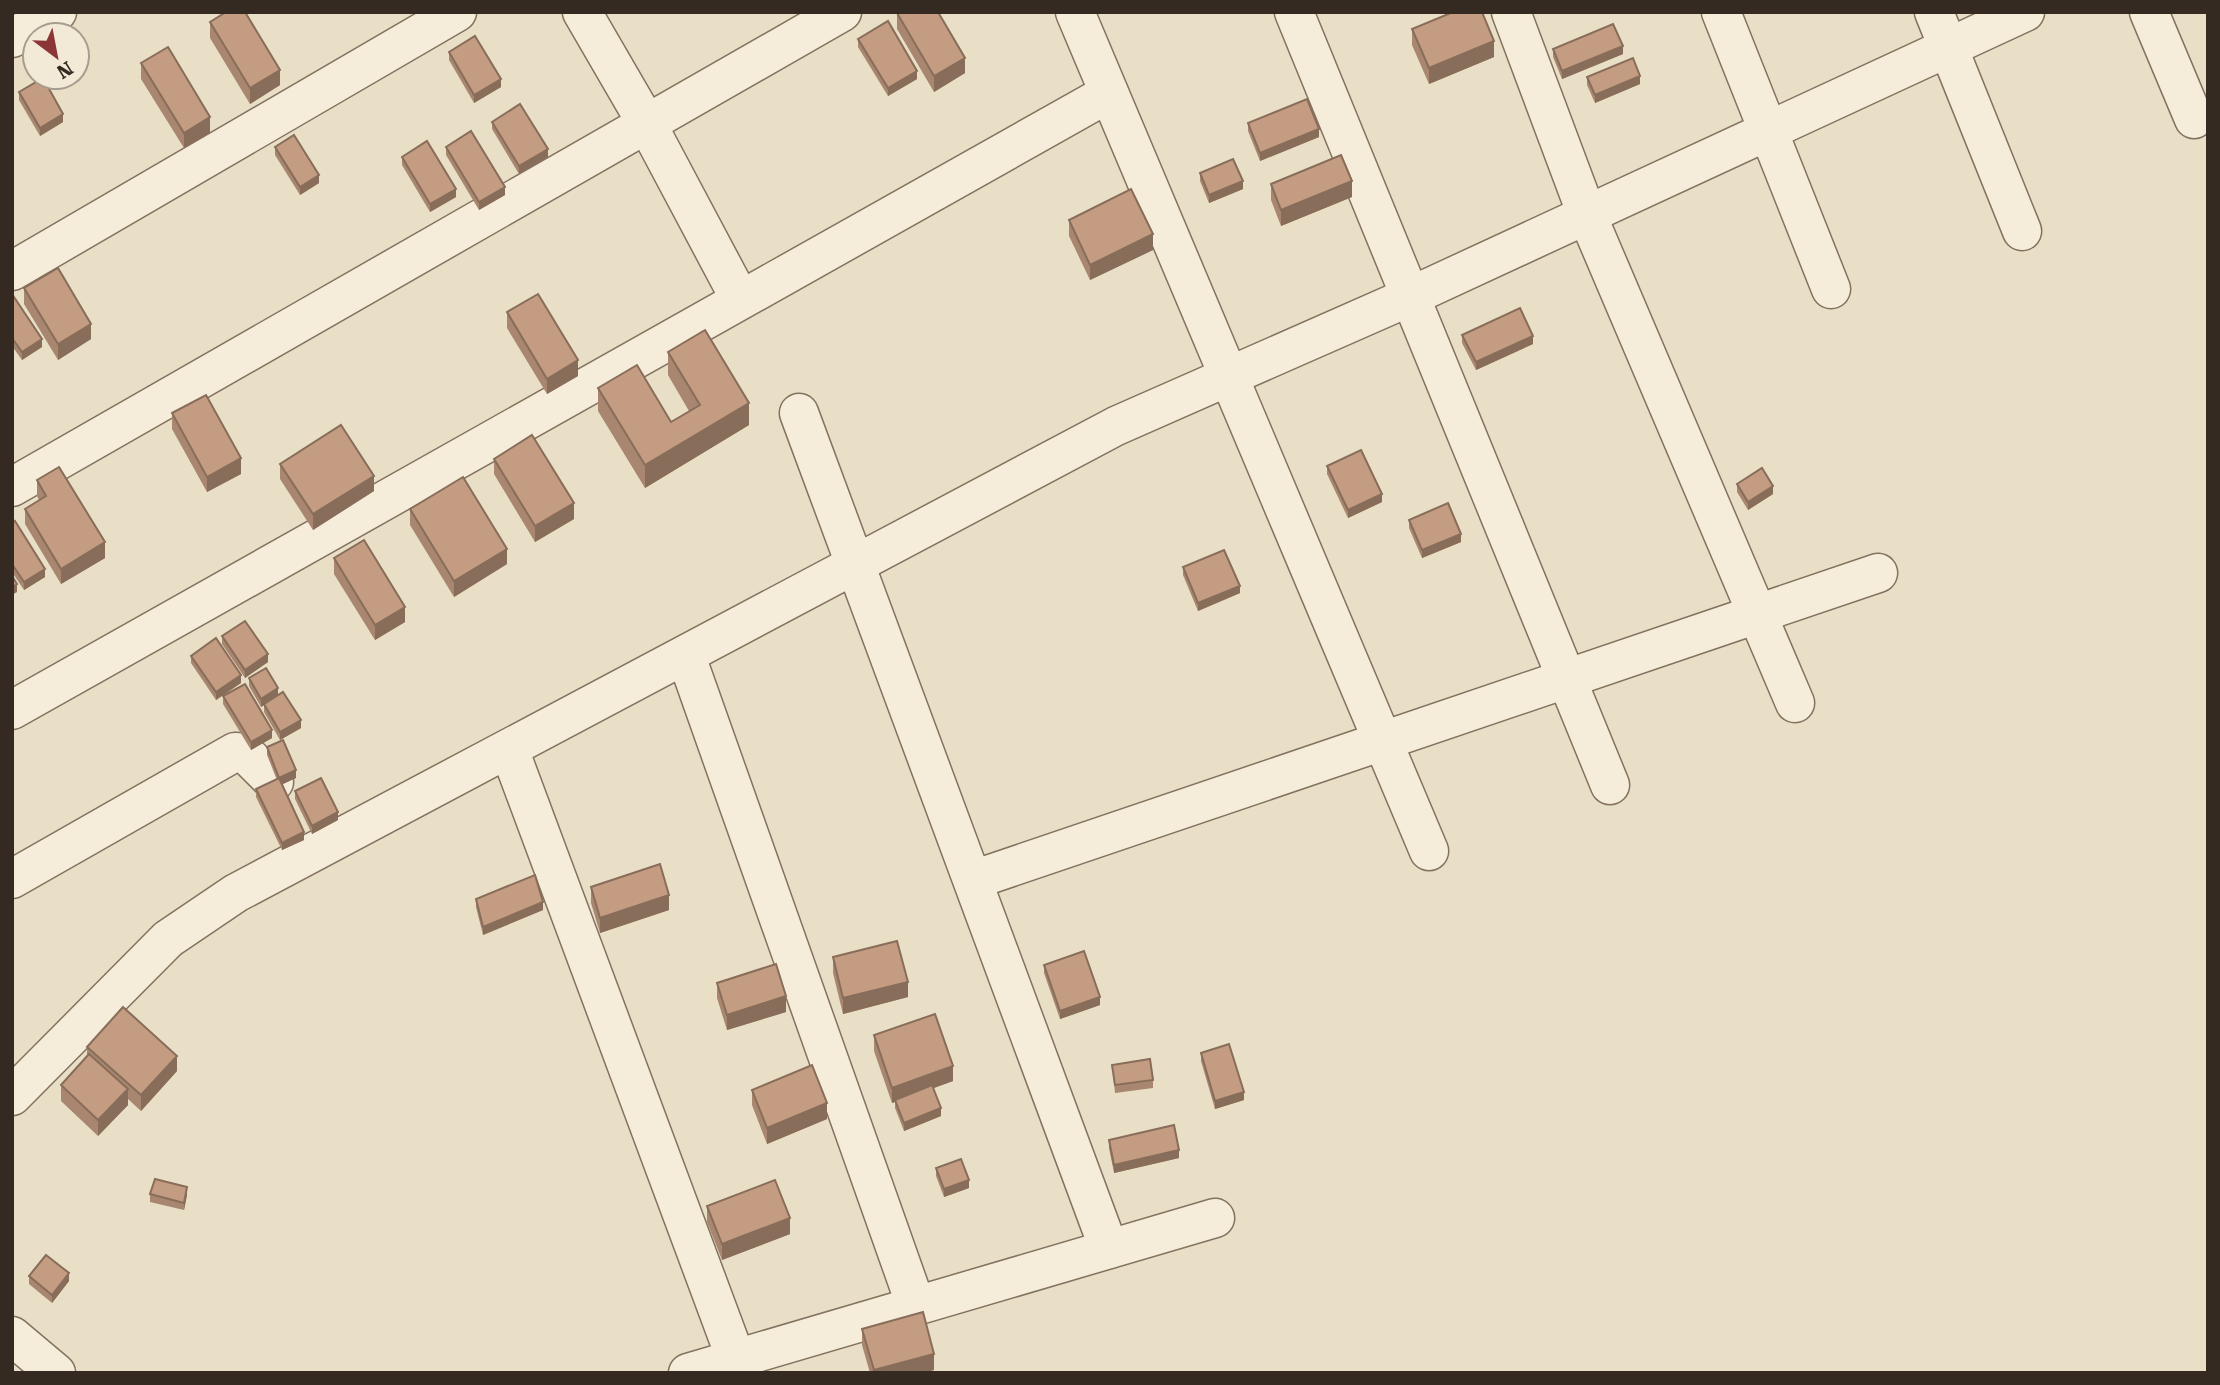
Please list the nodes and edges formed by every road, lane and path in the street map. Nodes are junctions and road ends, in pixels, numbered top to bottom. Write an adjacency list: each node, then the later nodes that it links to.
1 (57, 12): 12 (street)
2 (457, 12): 20 (street)
3 (582, 12): 16 (street)
4 (842, 12): 16 (street)
5 (1075, 12): 14 (street)
6 (1294, 12): 22 (street)
7 (1511, 12): 18 (street)
8 (1721, 12): 17 (street)
9 (1934, 12): 13 (street)
10 (2025, 12): 13 (street)
11 (2149, 12): 15 (street)
12 (12, 38)
13 (1948, 48): 17 (street); 19 (street)
14 (1109, 93): 23 (street); 24 (street)
15 (2194, 119)
16 (647, 124): 23 (street); 26 (street)
17 (1768, 131): 18 (street); 21 (street)
18 (1587, 215): 22 (street); 29 (street)
19 (2022, 231)
20 (12, 271)
21 (1831, 289)
22 (1409, 297): 24 (street); 31 (street)
23 (740, 299): 33 (street)
24 (1227, 378): 27 (street); 34 (street)
25 (799, 413): 27 (street)
26 (12, 487)
27 (857, 564): 30 (street); 40 (street)
28 (1878, 573): 29 (street)
29 (1757, 614): 31 (street); 32 (street)
30 (685, 656): 35 (street); 44 (street)
31 (1567, 678): 34 (street); 37 (street)
32 (1794, 703)
33 (12, 710)
34 (1382, 741): 38 (street); 40 (street)
35 (509, 749): 41 (street); 46 (street)
36 (274, 782): 39 (street)
37 (1610, 785)
38 (1429, 851)
39 (12, 879)
40 (974, 880): 43 (street)
41 (12, 1096)
42 (1215, 1218): 43 (street)
43 (1109, 1250): 44 (street)
44 (916, 1306): 46 (street)
45 (12, 1336): 47 (street)
46 (736, 1359): 48 (street)
47 (56, 1373)
48 (688, 1373)

